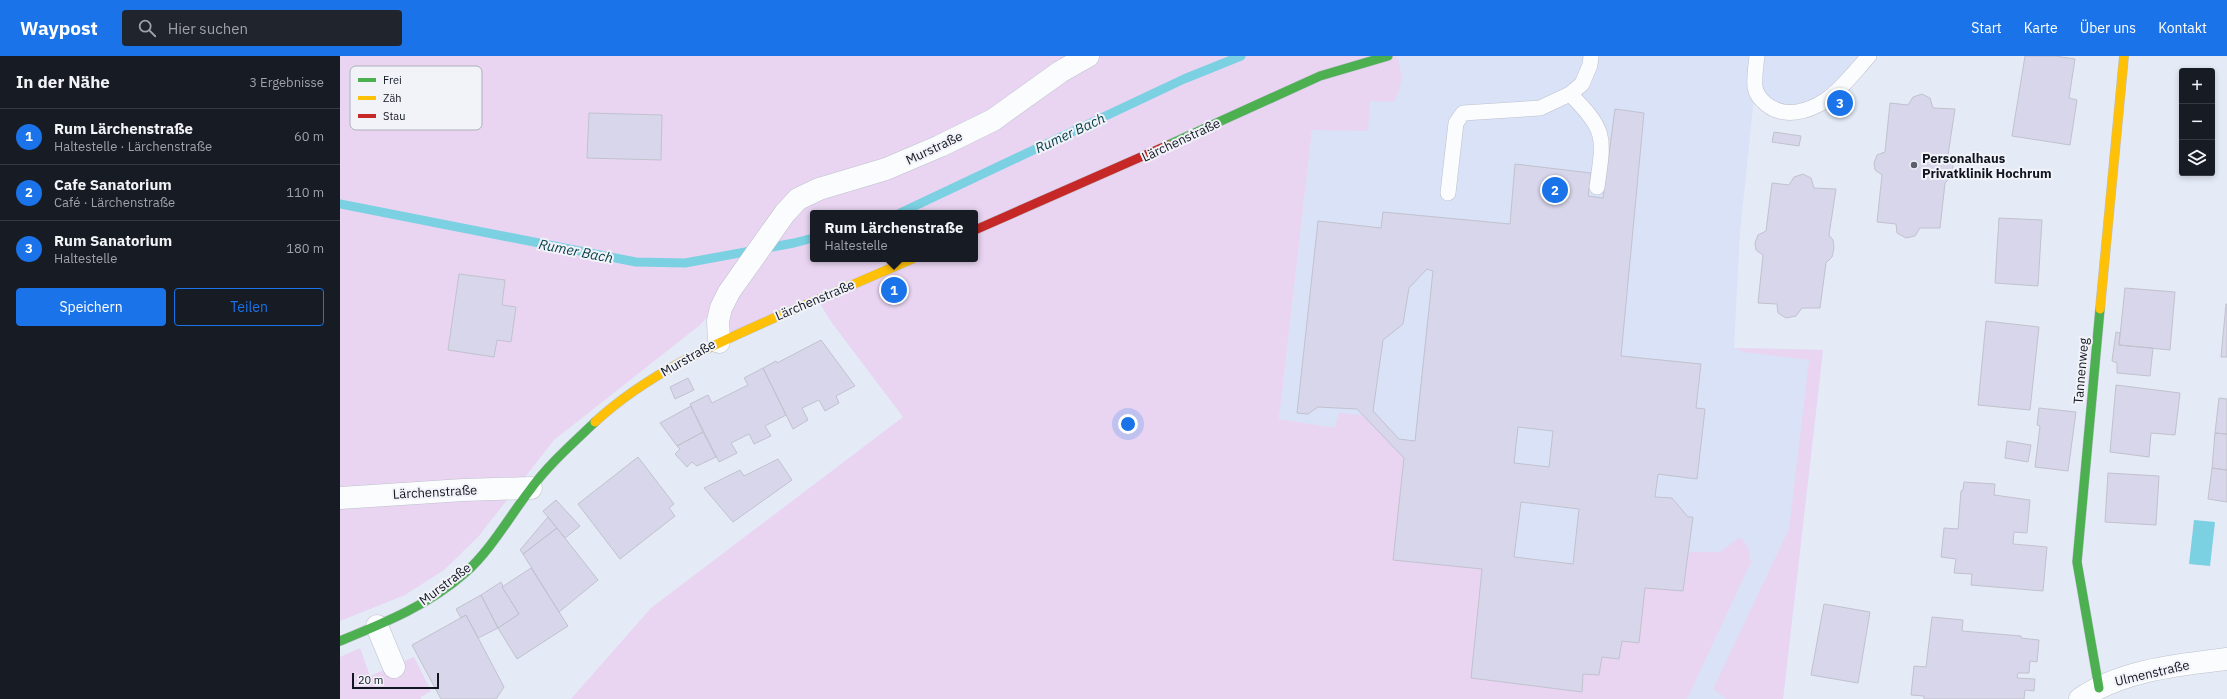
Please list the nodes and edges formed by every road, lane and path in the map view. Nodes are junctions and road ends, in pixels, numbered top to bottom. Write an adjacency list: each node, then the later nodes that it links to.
1 (1088, 56): 12 (street, Murstraße)
2 (1388, 56): 10 (street, Lärchenstraße)
3 (1591, 56): 7 (lane)
4 (1757, 56): 5 (lane)
5 (1869, 56)
6 (2124, 56): 19 (street, Tannenweg)
7 (1570, 94): 8 (lane); 9 (lane)
8 (1597, 187)
9 (1448, 193)
10 (978, 229)
11 (905, 262): 12 (street, Lärchenstraße)
12 (719, 342): 13 (street, Murstraße)
13 (531, 488): 14 (street, Lärchenstraße); 15 (street, Murstraße)
14 (340, 498)
15 (377, 626): 16 (street, Murstraße); 18 (street)
16 (340, 641)
17 (2227, 659): 19 (street, Ulmenstraße)
18 (394, 667)
19 (2099, 688): 20 (street, Ulmenstraße)
20 (2080, 699)

